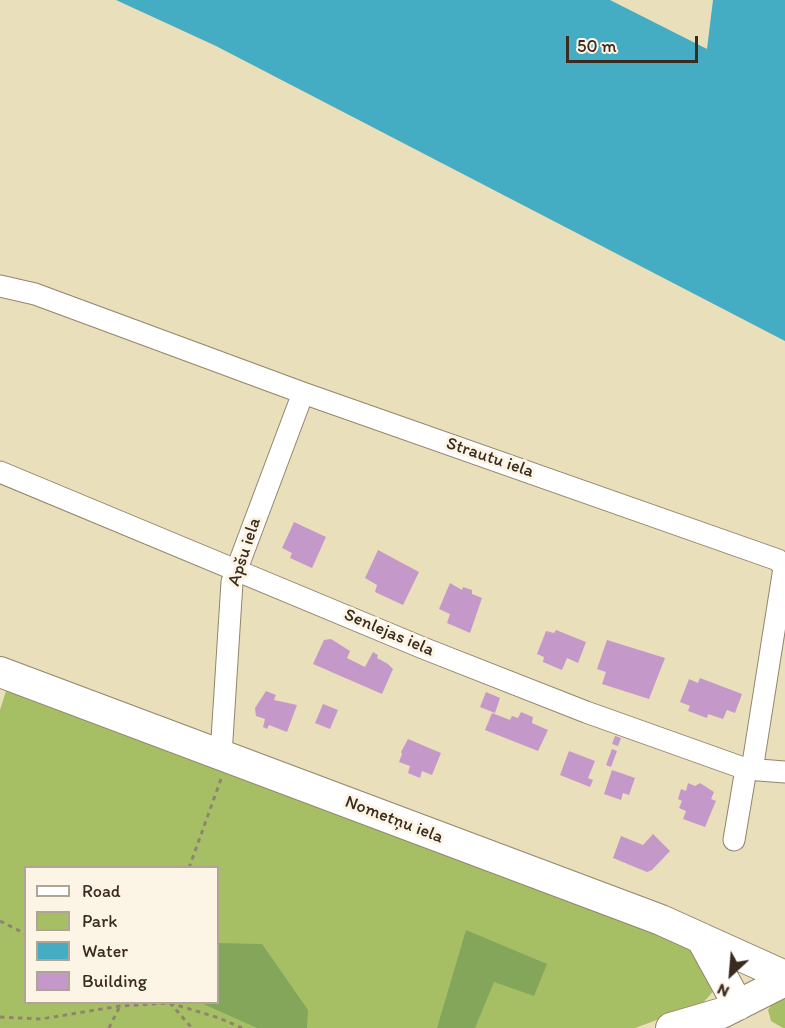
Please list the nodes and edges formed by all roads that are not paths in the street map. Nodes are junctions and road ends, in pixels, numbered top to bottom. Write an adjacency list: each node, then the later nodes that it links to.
1 (0, 286): 2 (street, Strautu iela)
2 (303, 393): 4 (street, Apšu iela); 7 (street, Strautu iela)
3 (0, 472): 4 (street, Senlejas iela)
4 (236, 568): 6 (street, Apšu iela); 7 (street, Senlejas iela)
5 (0, 673): 6 (street, Nometņu iela)
6 (224, 756): 10 (street, Nometņu iela)
7 (749, 769): 8 (street, Senlejas iela); 9 (street, Strautu iela)
8 (785, 772)
9 (735, 840)
10 (701, 939): 11 (street, Nometņu iela); 13 (street)
11 (785, 976)
12 (785, 981): 13 (street)
13 (738, 1005): 14 (street)
14 (671, 1028)

